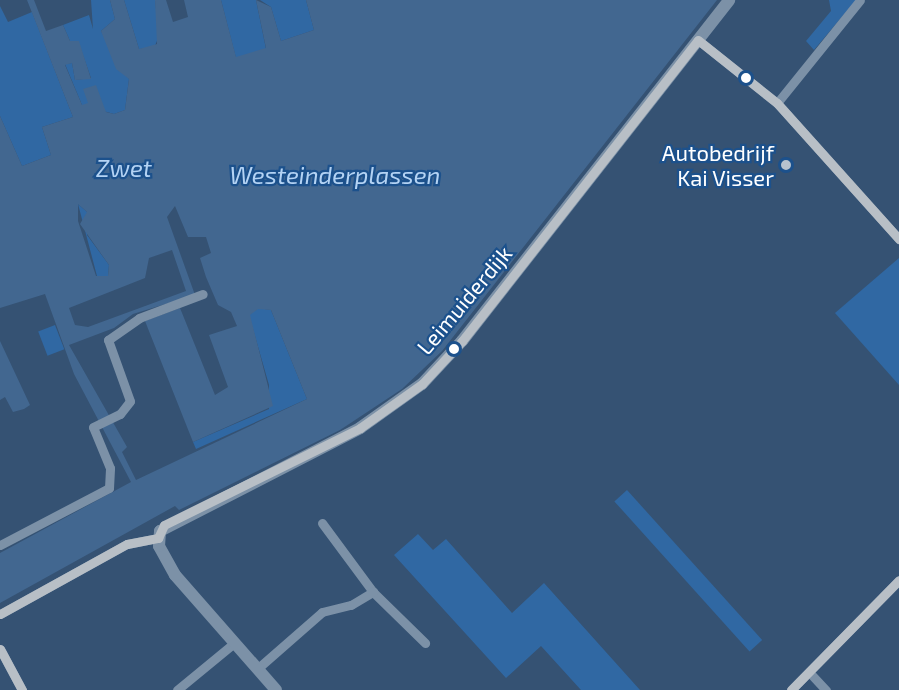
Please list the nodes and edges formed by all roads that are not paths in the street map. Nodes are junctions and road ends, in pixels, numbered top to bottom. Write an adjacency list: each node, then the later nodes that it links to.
1 (729, 0): 3 (street, Leimuiderdijk)
2 (860, 0): 4 (street)
3 (698, 40): 4 (street); 8 (street, Leimuiderdijk)
4 (777, 103): 5 (street)
5 (899, 239)
6 (203, 294): 9 (street)
7 (322, 523): 11 (street)
8 (158, 538): 12 (street); 13 (street)
9 (0, 545)
10 (899, 580): 17 (street)
11 (373, 592): 14 (street); 16 (street)
12 (0, 614)
13 (234, 643): 16 (street); 19 (street)
14 (425, 643)
15 (0, 649): 18 (street)
16 (257, 669): 20 (street)
17 (809, 672): 21 (street); 22 (street)
18 (22, 690)
19 (177, 690)
20 (276, 690)
21 (791, 690)
22 (826, 690)

